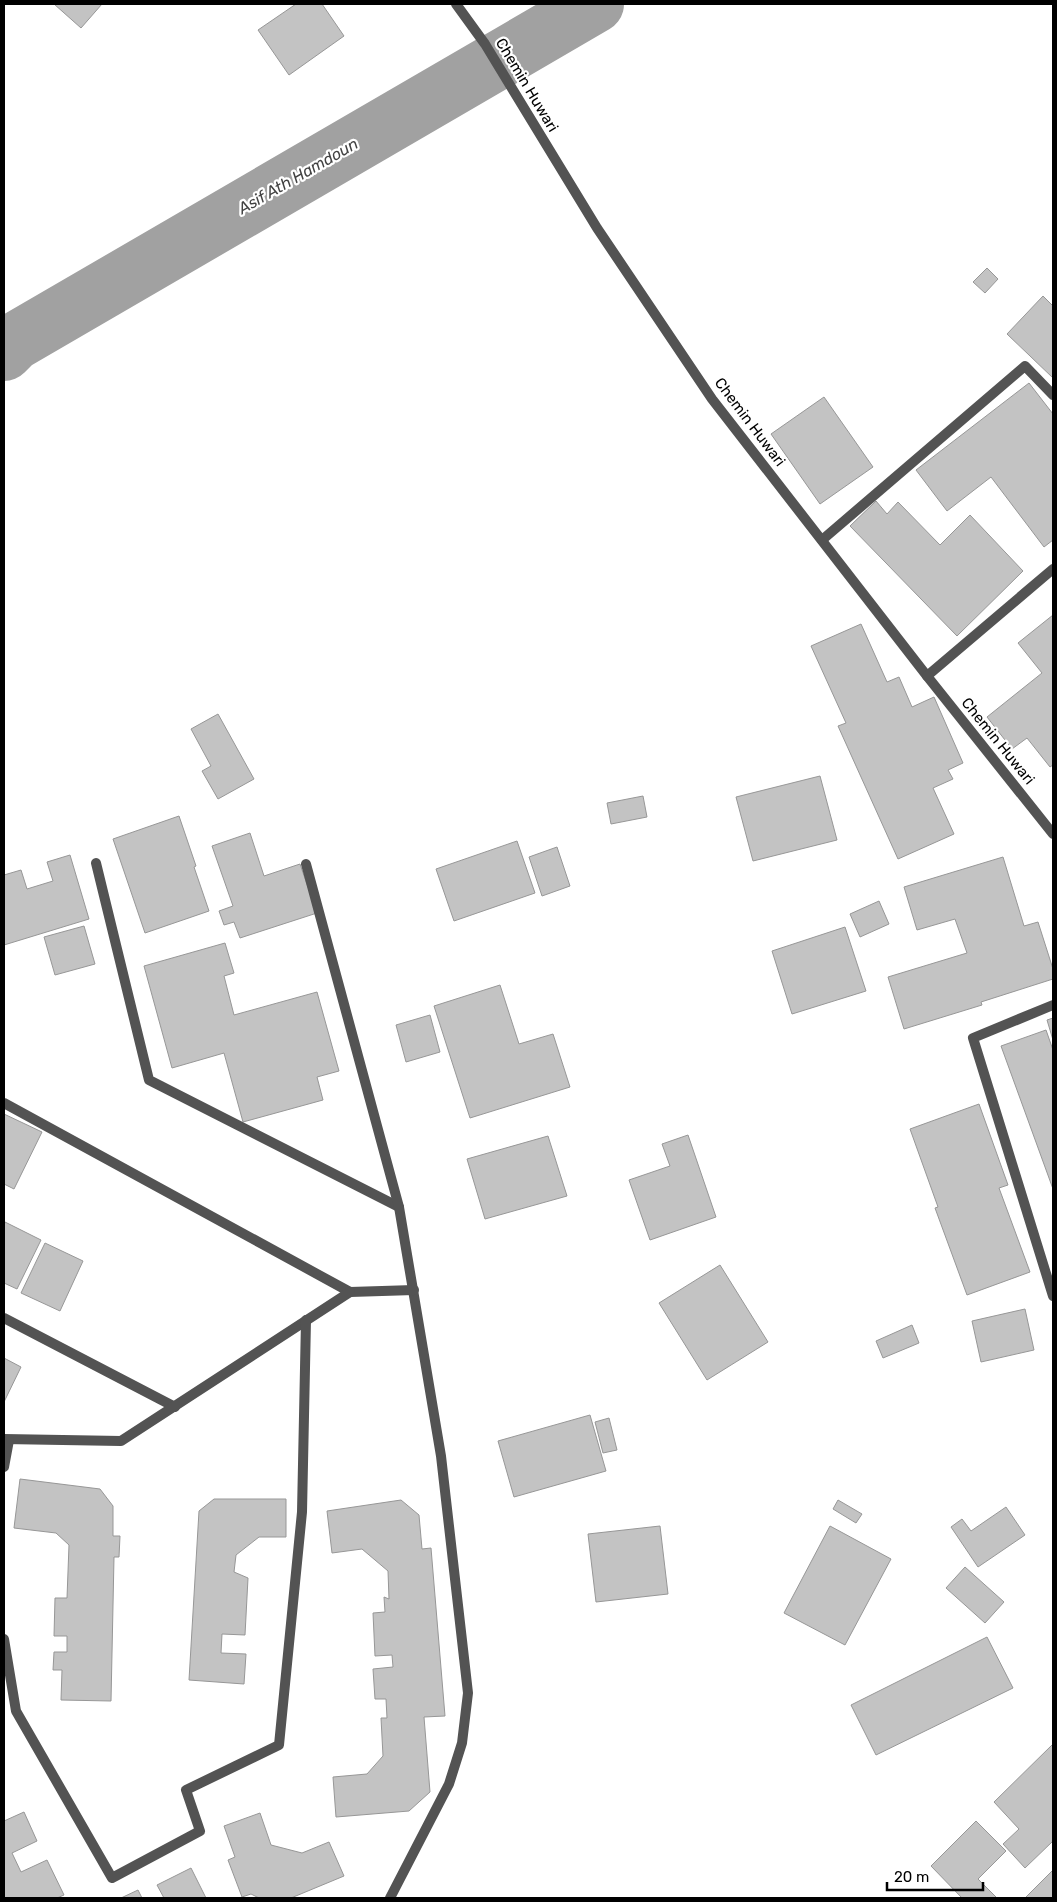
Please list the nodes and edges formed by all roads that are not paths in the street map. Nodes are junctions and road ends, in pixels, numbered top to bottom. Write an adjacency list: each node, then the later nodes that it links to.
1 (456, 4): 3 (street, Chemin Huwari)
2 (1053, 395): 3 (street)
3 (822, 540): 5 (street, Chemin Huwari)
4 (1053, 569): 5 (street)
5 (927, 676): 6 (street, Chemin Huwari)
6 (1053, 834)
7 (96, 864): 11 (street)
8 (306, 864): 11 (street)
9 (1053, 1005): 14 (street)
10 (4, 1103): 13 (street)
11 (399, 1207): 12 (street)
12 (414, 1290): 13 (street); 21 (street)
13 (350, 1292): 16 (street)
14 (1053, 1296)
15 (4, 1318): 17 (street)
16 (306, 1320): 17 (street); 20 (street)
17 (175, 1407): 18 (street)
18 (6, 1439): 19 (street)
19 (4, 1467)
20 (4, 1639)
21 (390, 1898)

